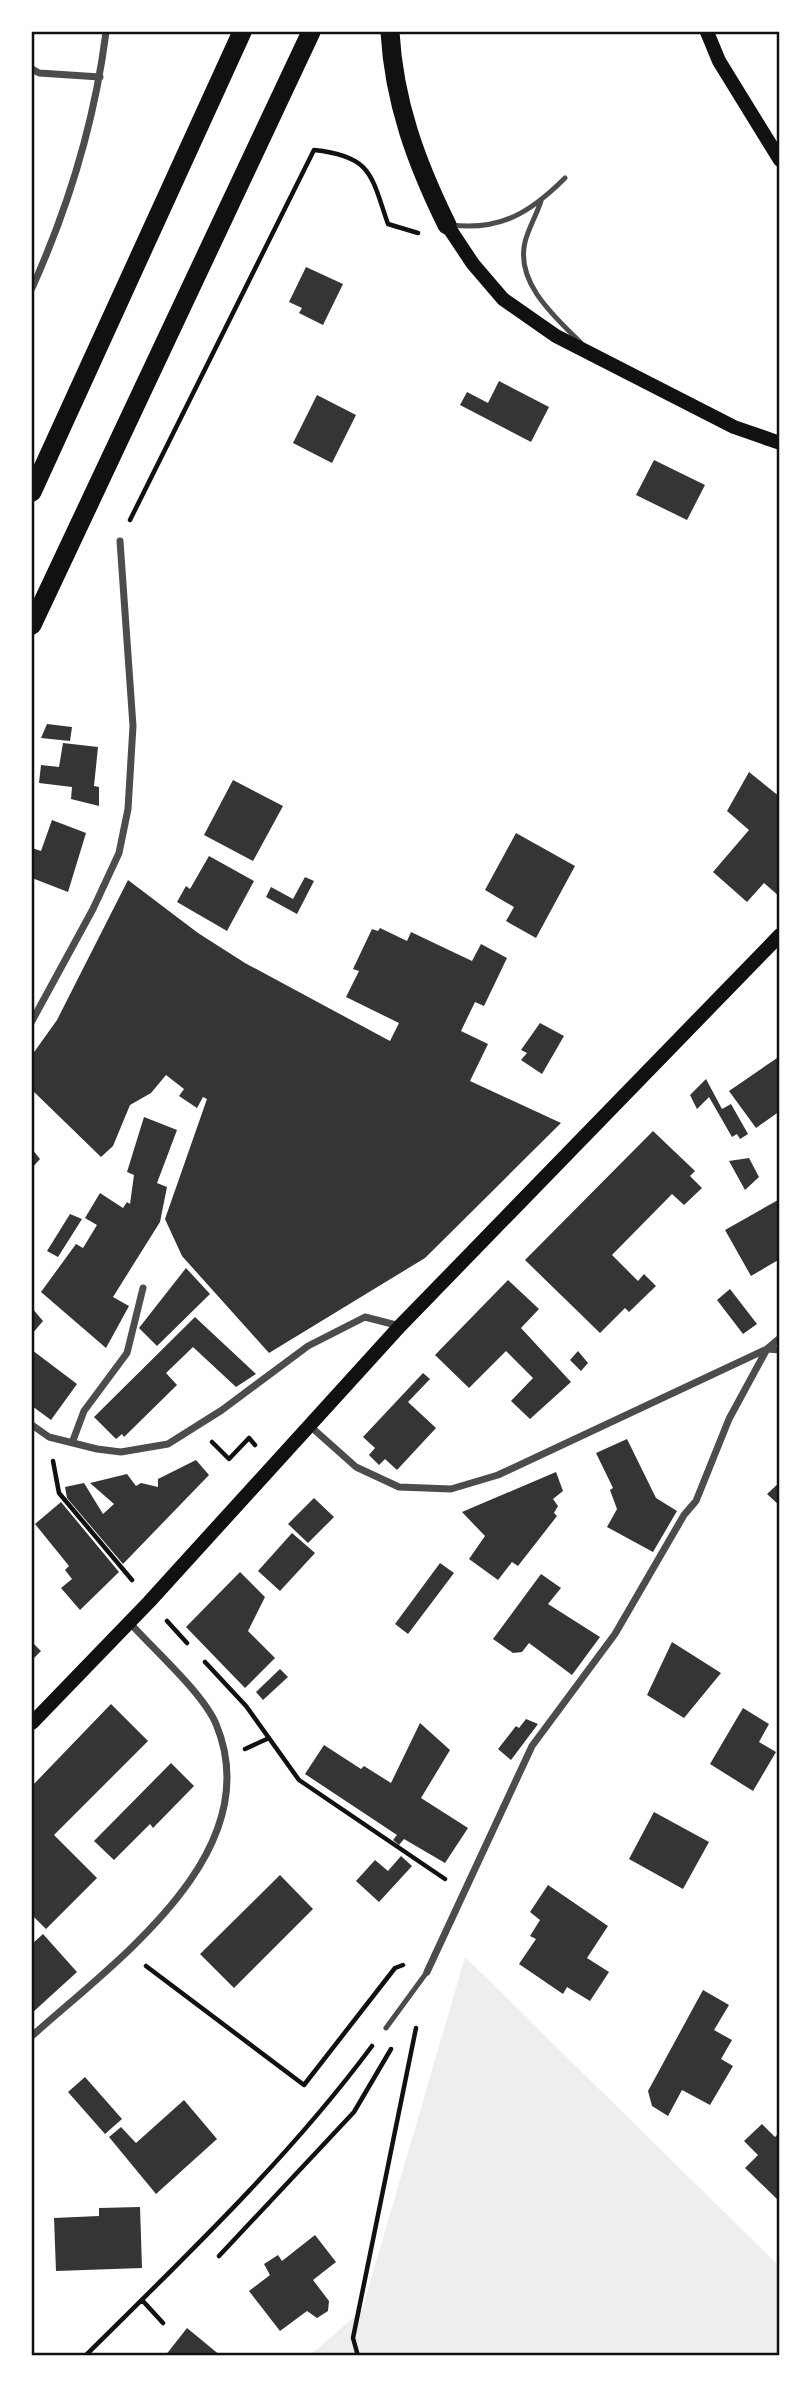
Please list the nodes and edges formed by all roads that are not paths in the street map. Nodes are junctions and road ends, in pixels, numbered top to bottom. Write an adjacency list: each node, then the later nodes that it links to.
1 (106, 32): 7 (street)
2 (242, 32): 15 (highway)
3 (311, 32): 17 (highway)
4 (390, 32): 11 (highway)
5 (707, 32): 8 (main road)
6 (32, 69): 7 (street)
7 (100, 77): 12 (street)
8 (779, 159)
9 (565, 178): 10 (lane)
10 (541, 201): 11 (lane); 13 (lane)
11 (447, 225): 13 (main road)
12 (32, 288)
13 (595, 357): 14 (main road)
14 (779, 443)
15 (32, 492)
16 (120, 541): 19 (street)
17 (32, 625)
18 (779, 935): 21 (main road)
19 (32, 1021)
20 (143, 1288): 27 (street)
21 (400, 1326): 26 (main road); 27 (street)
22 (779, 1338): 23 (street)
23 (767, 1349): 24 (street); 26 (street); 30 (street)
24 (779, 1350)
25 (32, 1425): 27 (street)
26 (310, 1426): 28 (main road)
27 (72, 1443)
28 (130, 1622): 29 (main road); 32 (street)
29 (32, 1723)
30 (427, 1972): 31 (lane)
31 (386, 2028)
32 (32, 2036)

